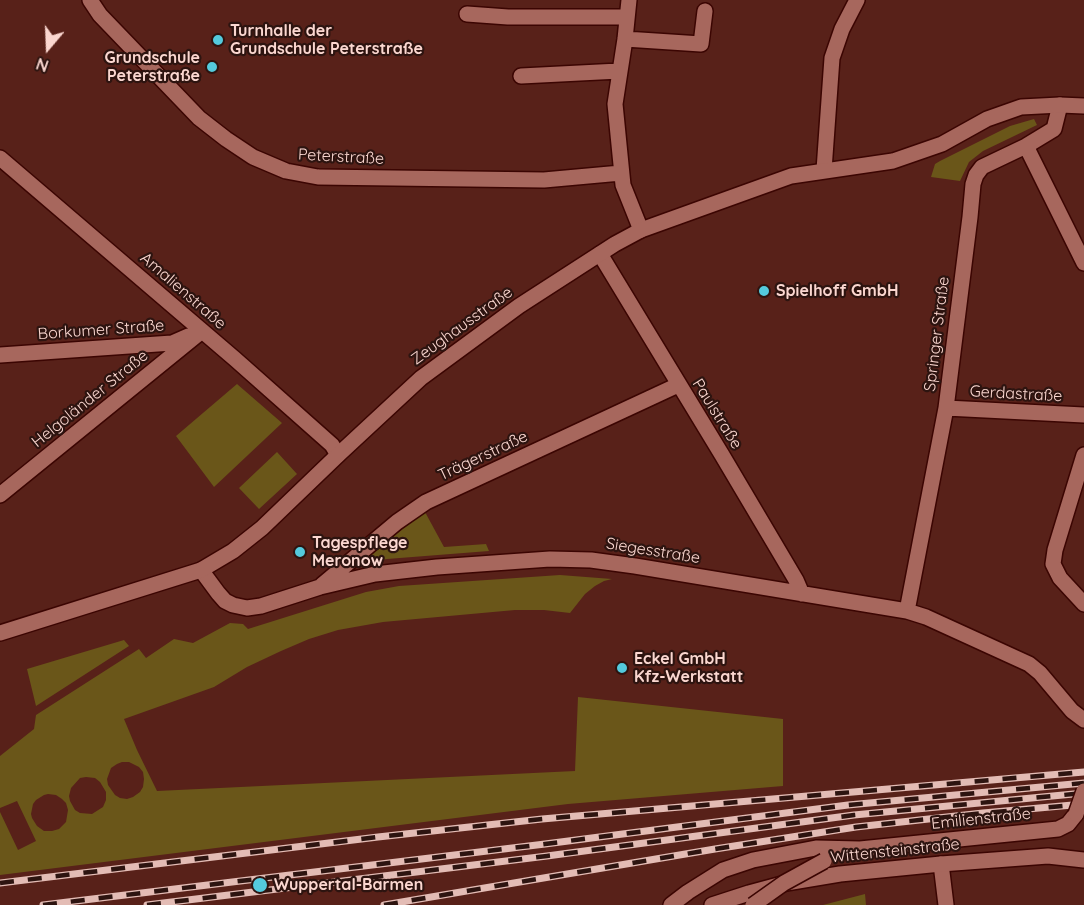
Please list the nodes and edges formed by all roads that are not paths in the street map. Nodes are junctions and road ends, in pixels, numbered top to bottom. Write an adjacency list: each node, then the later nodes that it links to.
1 (90, 0): 15 (street, Peterstraße)
2 (629, 0): 6 (street)
3 (857, 0): 14 (street)
4 (705, 11): 7 (street)
5 (467, 14): 6 (street)
6 (627, 17): 7 (street)
7 (625, 39): 8 (street)
8 (620, 70): 9 (street); 15 (street)
9 (521, 76)
10 (1060, 105): 11 (street, Zeughausstraße); 12 (street, Springer Straße); 14 (street, Zeughausstraße)
11 (1084, 106)
12 (1026, 146): 18 (street); 22 (street, Springer Straße)
13 (0, 158): 19 (street, Amalienstraße)
14 (824, 170): 16 (street, Zeughausstraße)
15 (621, 173): 16 (street)
16 (641, 230): 17 (street, Zeughausstraße)
17 (600, 254): 21 (street, Paulstraße); 24 (street, Zeughausstraße)
18 (1084, 263)
19 (202, 331): 20 (street, Borkumer Straße); 24 (street, Amalienstraße); 26 (street, Helgoländer Straße)
20 (0, 355)
21 (678, 385): 28 (street, Trägerstraße); 29 (street, Paulstraße)
22 (946, 408): 23 (street, Gerdastraße); 31 (street, Springer Straße)
23 (1084, 415)
24 (338, 455): 27 (street, Zeughausstraße)
25 (1084, 455): 30 (street)
26 (0, 495)
27 (201, 570): 28 (street, Siegesstraße); 32 (street, Zeughausstraße)
28 (320, 587): 29 (street, Siegesstraße)
29 (802, 594): 31 (street, Siegesstraße)
30 (1084, 604)
31 (908, 611): 33 (street, Siegesstraße)
32 (0, 633)
33 (1084, 720)
34 (1084, 791): 35 (street, Emilienstraße, bridge)
35 (860, 849): 38 (street, Emilienstraße); 40 (street, Emilienstraße, bridge)
36 (1084, 860): 37 (street, Wittensteinstraße)
37 (941, 864): 39 (street, Wittensteinstraße); 41 (street)
38 (671, 905)
39 (712, 905)
40 (753, 905)
41 (946, 905)

